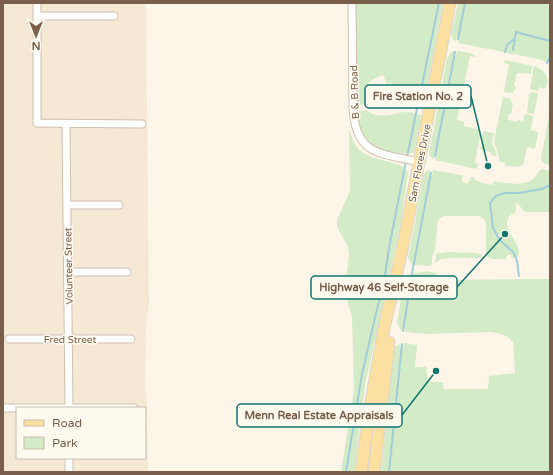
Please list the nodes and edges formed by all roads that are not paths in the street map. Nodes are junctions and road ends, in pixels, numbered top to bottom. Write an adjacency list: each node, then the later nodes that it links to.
1 (37, 3): 4 (street)
2 (352, 3): 8 (street, B & B Road)
3 (450, 3): 8 (main road, Sam Flores Drive)
4 (37, 16): 5 (street); 6 (street)
5 (114, 16)
6 (66, 124): 7 (street); 9 (street, Volunteer Street)
7 (142, 124)
8 (419, 162): 13 (main road, Sam Flores Drive)
9 (67, 205): 10 (street); 11 (street, Volunteer Street)
10 (119, 205)
11 (68, 272): 12 (street); 14 (street, Volunteer Street)
12 (127, 272)
13 (397, 276): 22 (main road, Sam Flores Drive); 23 (main road, Sam Flores Drive)
14 (68, 338): 15 (street, Fred Street); 16 (street, Fred Street); 17 (street, Volunteer Street)
15 (10, 339)
16 (131, 339)
17 (69, 407)
18 (3, 408): 19 (street)
19 (16, 408)
20 (69, 459): 21 (street)
21 (70, 472)
22 (361, 472)
23 (374, 472)

